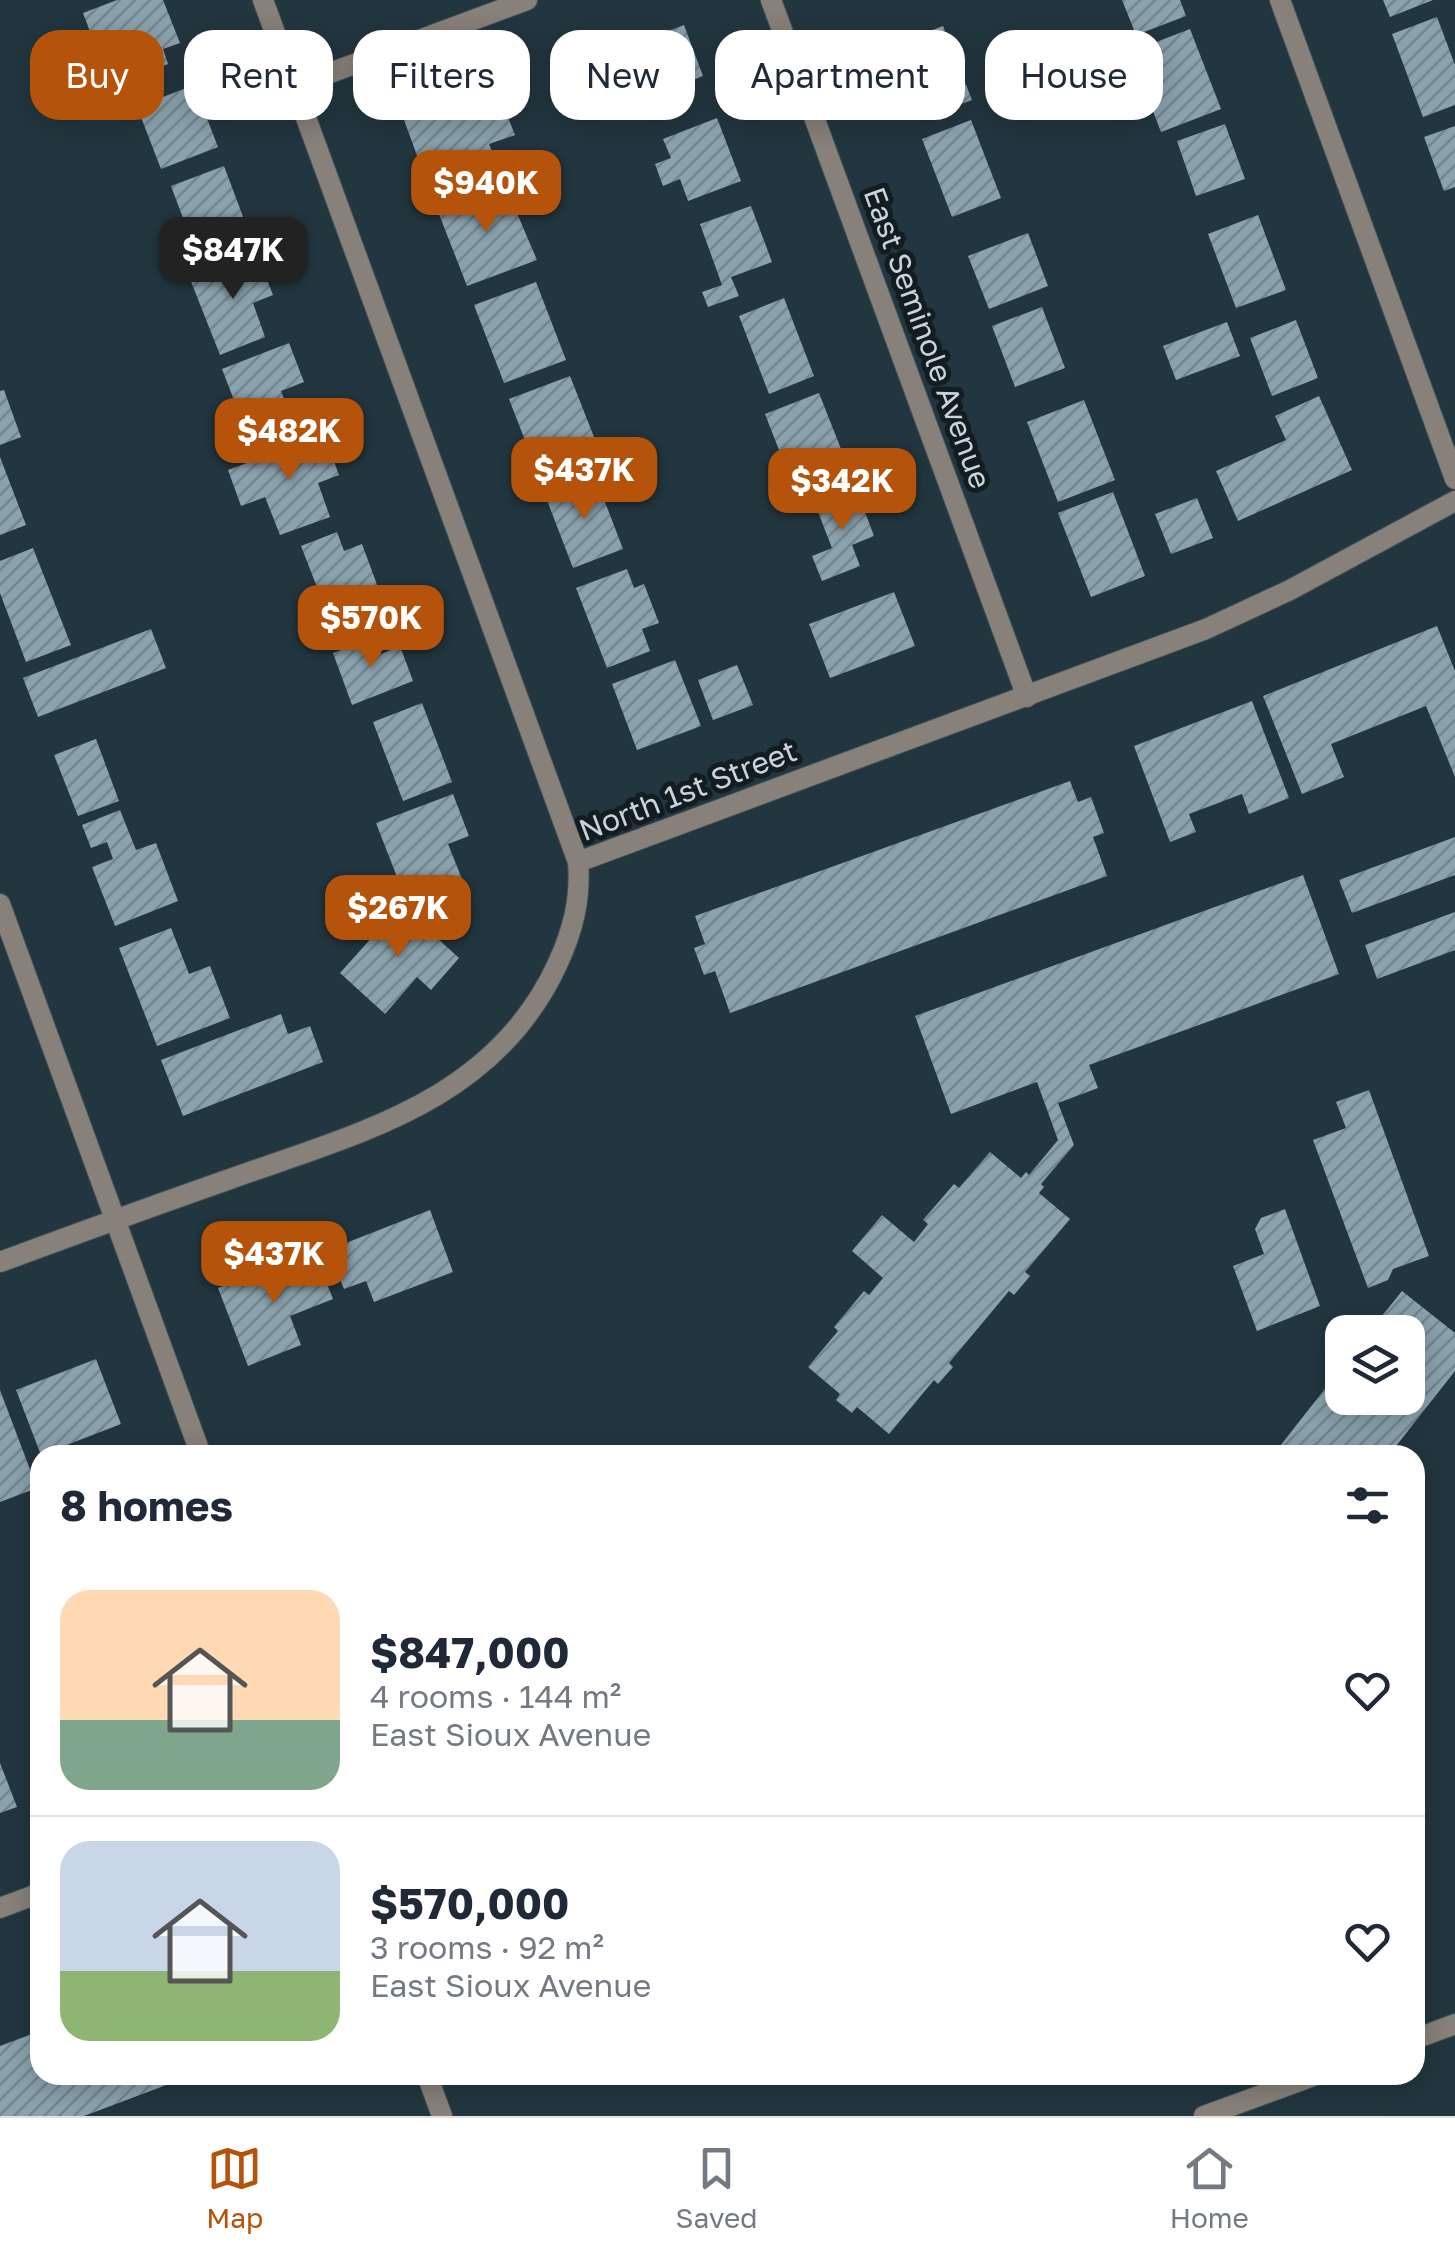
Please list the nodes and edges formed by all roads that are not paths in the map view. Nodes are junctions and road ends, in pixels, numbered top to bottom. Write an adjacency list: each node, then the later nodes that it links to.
1 (263, 0): 5 (street)
2 (527, 0): 6 (street)
3 (772, 0): 10 (street, East Seminole Avenue)
4 (1280, 0): 8 (street)
5 (274, 30)
6 (333, 72)
7 (307, 120): 11 (street)
8 (1455, 479)
9 (1455, 501): 10 (street, North 1st Street)
10 (1027, 697): 11 (street, North 1st Street)
11 (578, 862): 13 (street, North 1st Street)
12 (0, 904): 13 (street)
13 (115, 1220): 14 (street, North 1st Street); 15 (street)
14 (0, 1262)
15 (196, 1445)
16 (30, 1897): 17 (street)
17 (0, 1908)
18 (1455, 2024): 19 (street)
19 (1425, 2034)
20 (431, 2085): 22 (street)
21 (1289, 2085): 23 (street)
22 (442, 2116)
23 (1204, 2116)

